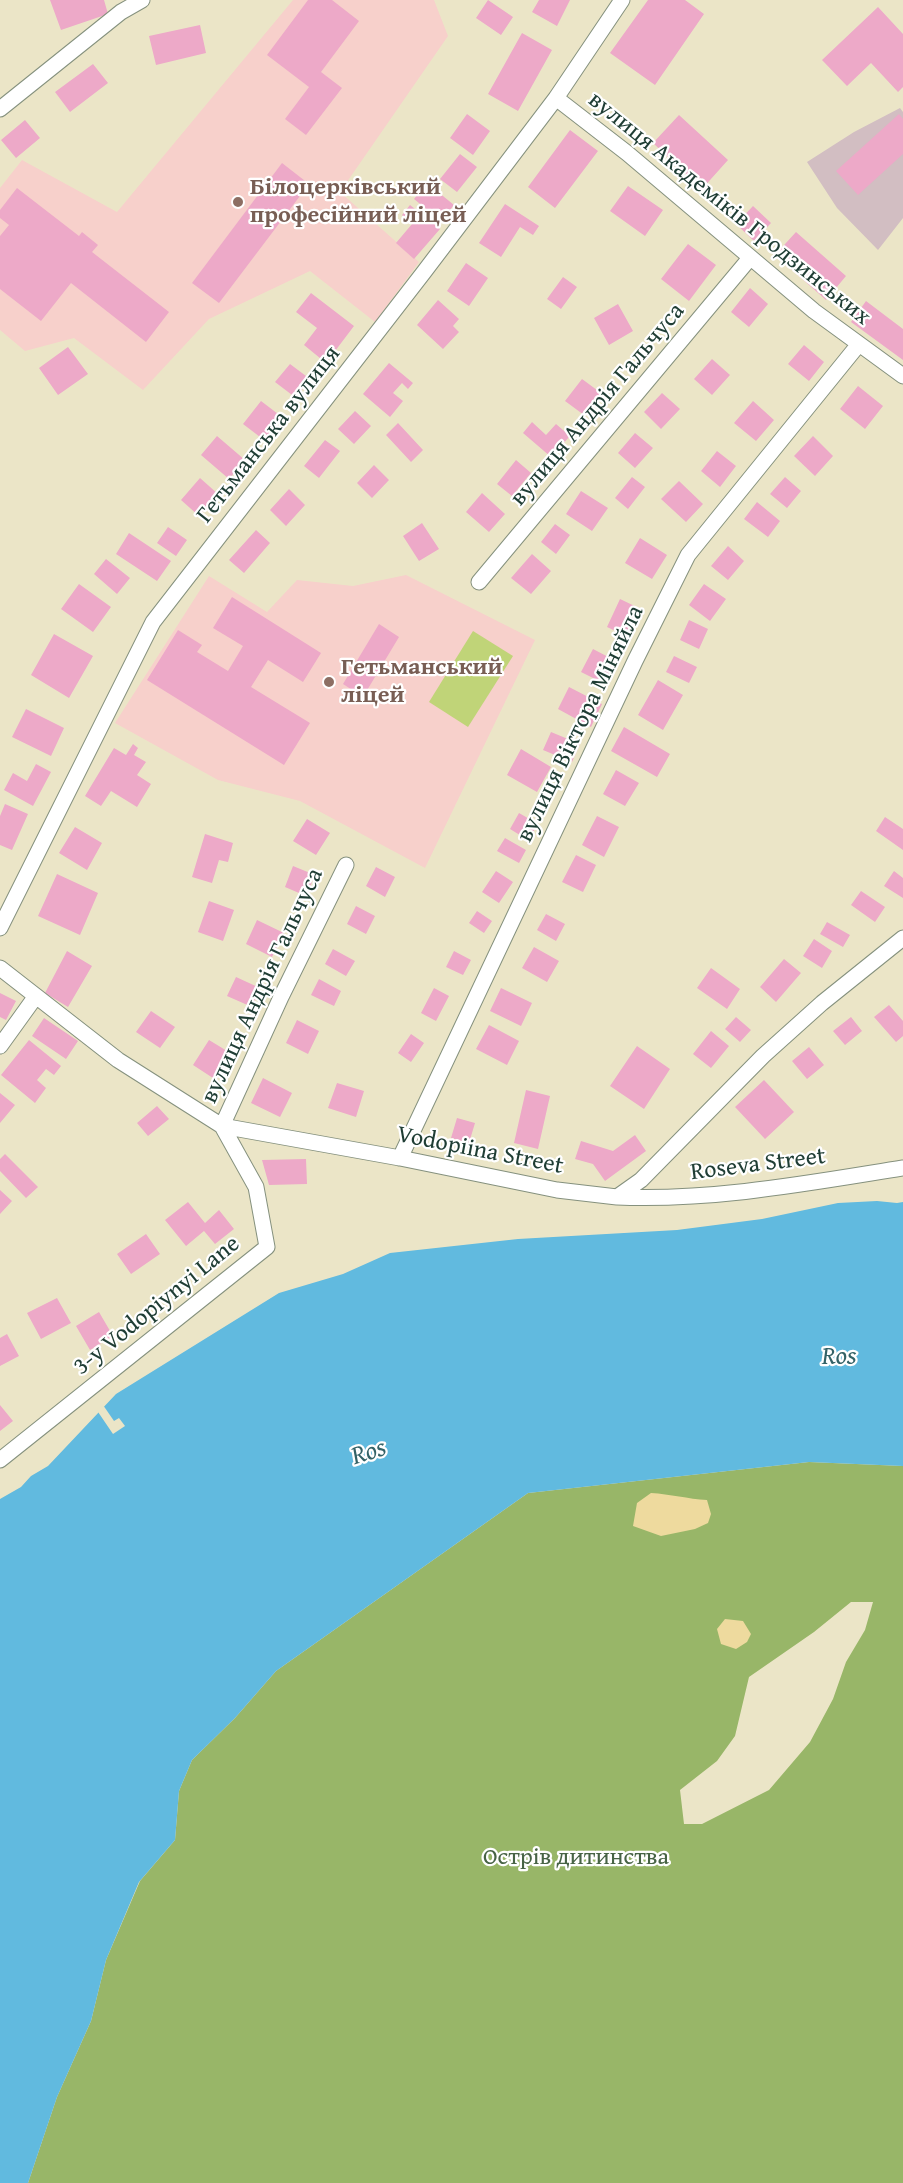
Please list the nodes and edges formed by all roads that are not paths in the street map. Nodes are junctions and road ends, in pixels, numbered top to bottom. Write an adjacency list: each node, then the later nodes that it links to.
1 (142, 0): 4 (street)
2 (622, 0): 3 (street, Гетьманська вулиця)
3 (556, 98): 5 (street, вулиця Академіків Гродзинських); 10 (street, Гетьманська вулиця)
4 (0, 109)
5 (750, 258): 6 (street, вулиця Академіків Гродзинських); 8 (street, вулиця Андрія Гальчуса)
6 (859, 344): 7 (street, вулиця Академіків Гродзинських); 16 (street, вулиця Віктора Міняйла)
7 (903, 376)
8 (479, 582)
9 (346, 865): 15 (street, вулиця Андрія Гальчуса)
10 (0, 928)
11 (903, 938): 18 (street)
12 (0, 968): 13 (street, Vodopiina Street)
13 (36, 996): 14 (street); 15 (street, Vodopiina Street)
14 (0, 1046)
15 (222, 1126): 16 (street, Vodopiina Street); 19 (street, 3-y Vodopiynyi Lane)
16 (400, 1158): 18 (street, Vodopiina Street)
17 (903, 1168): 18 (street, Roseva Street)
18 (617, 1197)
19 (0, 1460)

